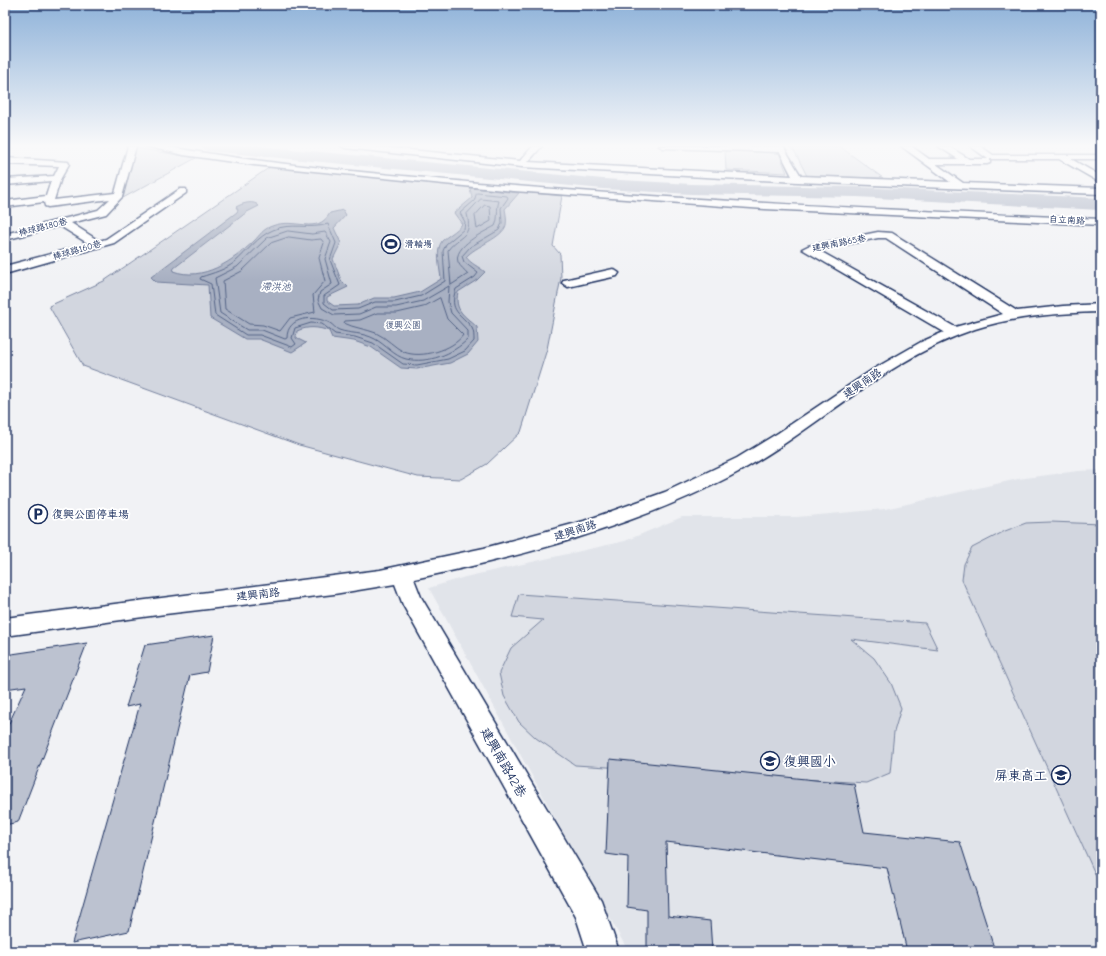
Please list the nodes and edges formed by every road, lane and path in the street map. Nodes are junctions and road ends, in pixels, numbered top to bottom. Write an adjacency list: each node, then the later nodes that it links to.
1 (53, 191): 6 (street)
2 (120, 191): 5 (street)
3 (183, 191): 11 (street, 棒球路160巷)
4 (650, 191): 8 (street, 自立南路)
5 (119, 195): 6 (street); 9 (street, 棒球路180巷)
6 (50, 198): 7 (street)
7 (5, 204)
8 (1101, 222)
9 (63, 223): 10 (street, 棒球路180巷); 11 (street)
10 (5, 237)
11 (97, 244): 12 (street, 棒球路160巷)
12 (5, 270)
13 (613, 273): 14 (street)
14 (568, 283)
15 (1101, 308): 16 (street, 建興南路)
16 (1014, 315): 17 (street, 建興南路); 17 (street, 建興南路65巷)
17 (954, 332): 18 (street, 建興南路)
18 (402, 574): 19 (street, 建興南路); 20 (street, 建興南路42巷)
19 (5, 627)
20 (603, 951)

